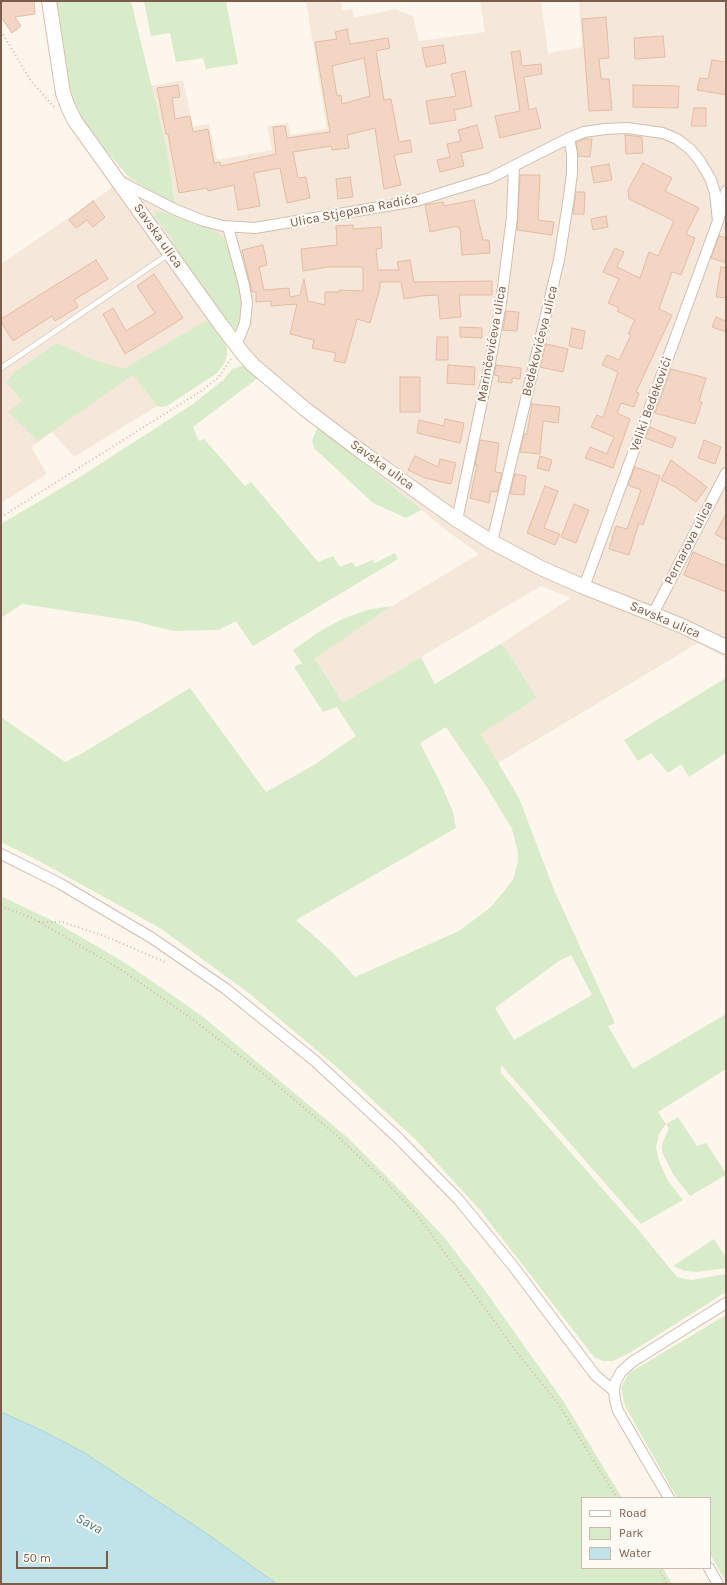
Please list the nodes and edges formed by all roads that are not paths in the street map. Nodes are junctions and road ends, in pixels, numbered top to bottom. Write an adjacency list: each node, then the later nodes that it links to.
1 (49, 1): 4 (street, Ulica Stjepana Radića)
2 (569, 138): 3 (street, Ulica Stjepana Radića); 6 (street, Ulica Stjepana Radića); 13 (street, Bedekovićeva ulica)
3 (514, 166): 7 (street, Ulica Stjepana Radića); 12 (street, Marinčevićeva ulica)
4 (119, 180): 7 (street, Ulica Stjepana Radića); 8 (street, Savska ulica)
5 (726, 191): 6 (street, Veliki Bedekovići)
6 (722, 222): 14 (street, Veliki Bedekovići)
7 (228, 227): 9 (street)
8 (170, 254): 9 (street, Savska ulica); 10 (lane)
9 (236, 345): 12 (street, Savska ulica)
10 (1, 368)
11 (726, 472): 15 (street, Pernarova ulica)
12 (457, 520): 13 (street, Savska ulica)
13 (492, 542): 14 (street, Savska ulica)
14 (584, 587): 15 (street, Savska ulica)
15 (653, 614): 16 (street, Savska ulica)
16 (726, 647)
17 (1, 854): 19 (street)
18 (726, 1303): 19 (street)
19 (614, 1391): 20 (street)
20 (668, 1497)
21 (710, 1569): 22 (street)
22 (718, 1584)

